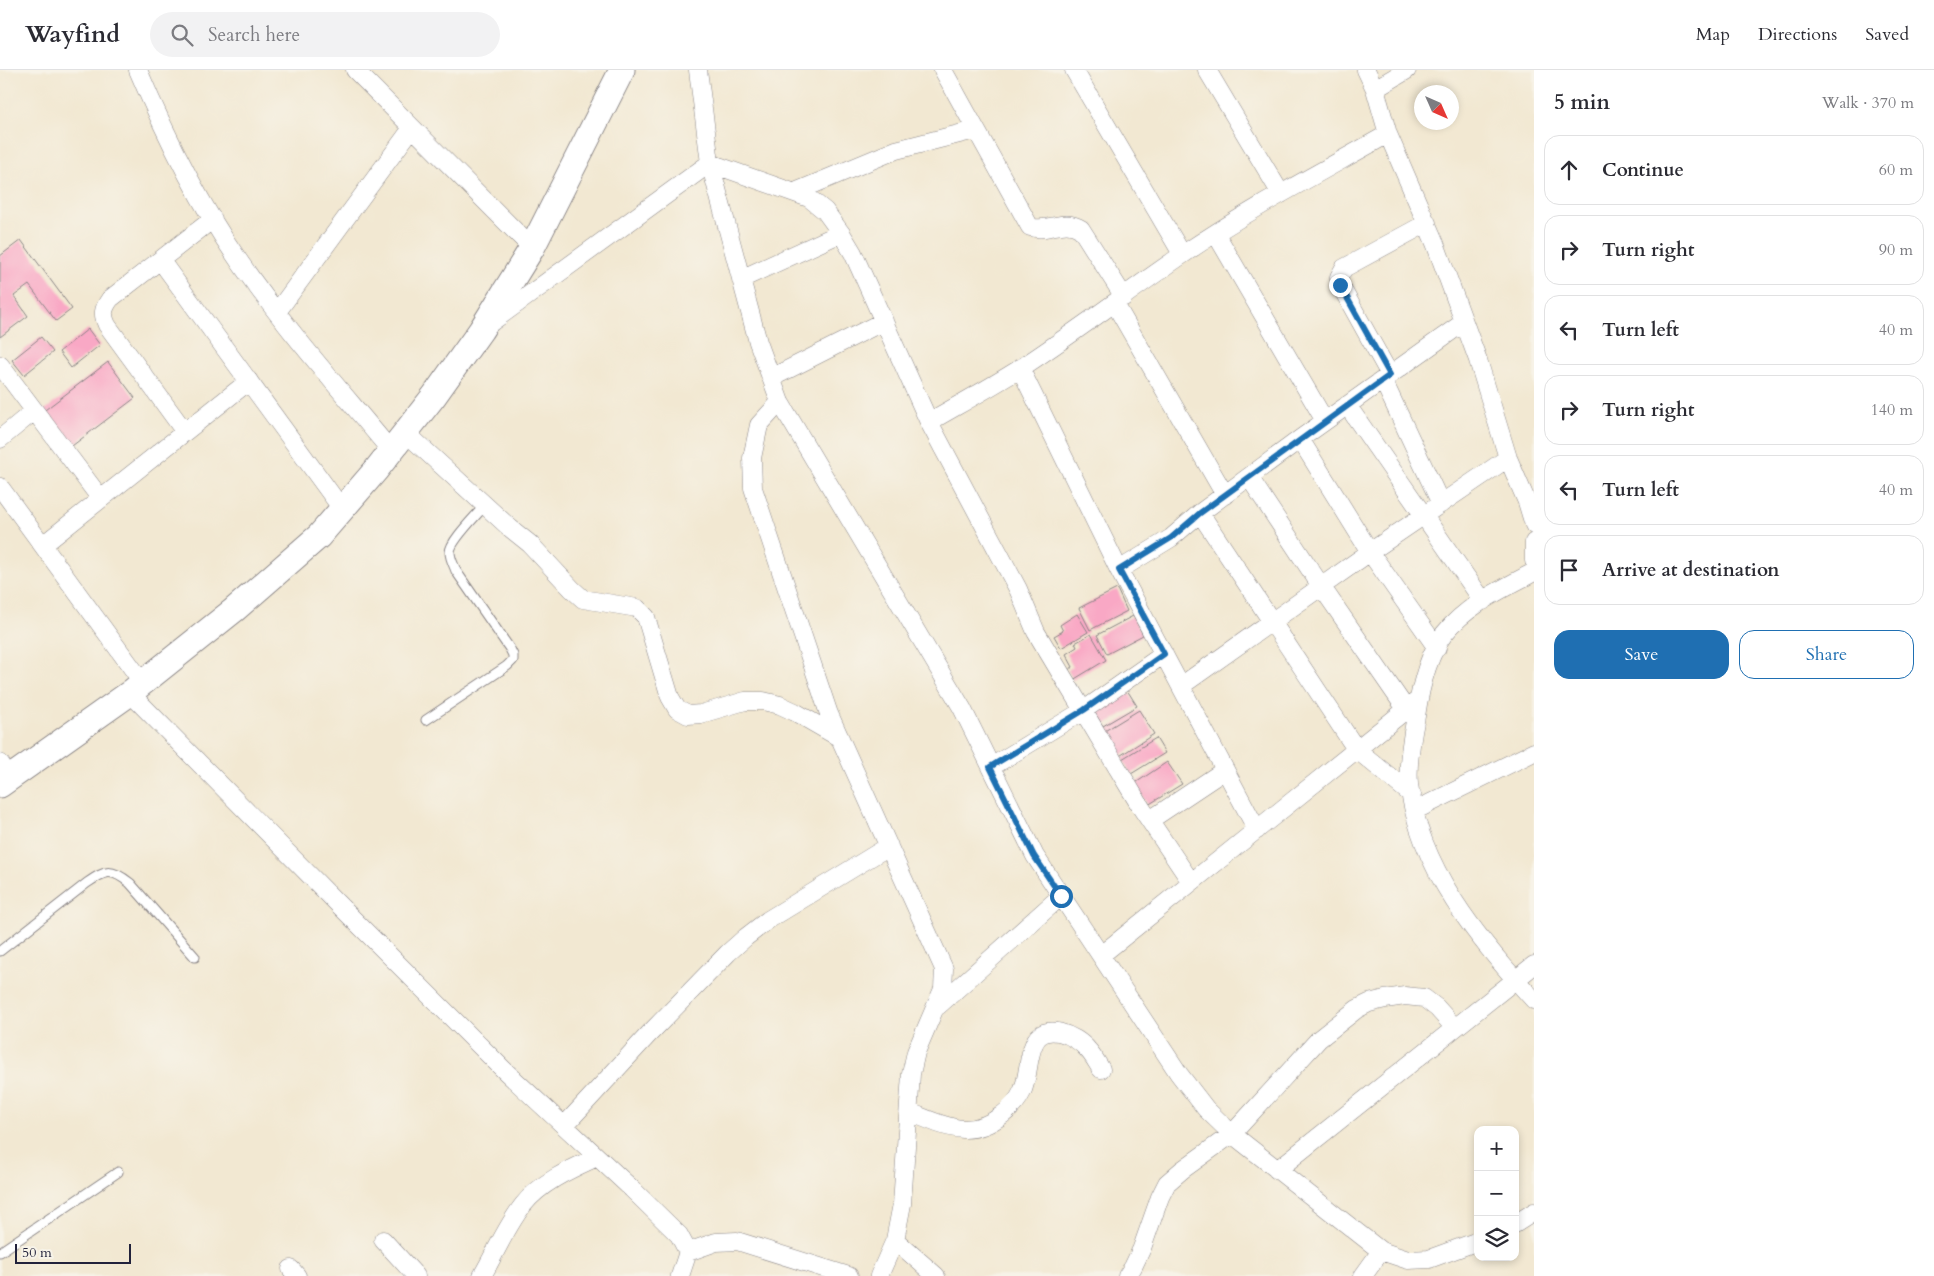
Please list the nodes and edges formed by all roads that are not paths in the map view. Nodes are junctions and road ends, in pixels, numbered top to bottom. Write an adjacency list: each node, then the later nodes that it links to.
1 (138, 70): 17 (street)
2 (355, 70): 11 (street)
3 (622, 70): 21 (street)
4 (698, 70): 14 (street)
5 (943, 70): 12 (street)
6 (1074, 70): 22 (street)
7 (1207, 70): 16 (street)
8 (1366, 70): 10 (street)
9 (1407, 70): 10 (street)
10 (1374, 89): 13 (street)
11 (412, 128): 21 (street); 26 (street)
12 (975, 130): 15 (street); 25 (street)
13 (1388, 134): 16 (street); 18 (street)
14 (710, 163): 15 (street); 24 (street); 29 (street)
15 (795, 192): 19 (street)
16 (1280, 194): 20 (street)
17 (213, 219): 23 (street); 26 (street)
18 (1427, 223): 28 (street); 32 (street)
19 (841, 233): 24 (street); 27 (street)
20 (1216, 234): 22 (street); 38 (street)
21 (532, 248): 29 (street)
22 (1182, 254): 25 (street)
23 (161, 261): 34 (street); 40 (street)
24 (741, 279): 33 (street)
25 (1120, 300): 31 (street); 47 (street)
26 (277, 312): 43 (street)
27 (884, 321): 33 (street); 39 (street)
28 (1464, 322): 32 (street); 44 (street)
29 (481, 330): 43 (street)
30 (0, 365): 37 (street)
31 (1020, 368): 39 (street); 59 (street)
32 (1386, 377): 36 (street); 49 (street)
33 (771, 378): 35 (street)
34 (249, 381): 40 (street); 51 (street)
35 (780, 402): 71 (street); 74 (street)
36 (1347, 405): 38 (street); 53 (street)
37 (34, 411): 41 (street); 48 (street)
38 (1325, 421): 42 (street)
39 (929, 422): 69 (street)
40 (185, 432): 48 (street)
41 (0, 439)
42 (1300, 439): 45 (street); 57 (street)
43 (398, 442): 50 (street); 51 (street)
44 (1508, 458): 49 (street); 54 (street)
45 (1249, 477): 47 (street); 61 (street)
46 (0, 487): 56 (street)
47 (1225, 495): 52 (street)
48 (101, 499): 56 (street)
49 (1441, 504): 53 (street)
50 (485, 505): 70 (lane); 71 (street)
51 (342, 509): 67 (street)
52 (1200, 513): 59 (street); 63 (street)
53 (1423, 516): 57 (street); 62 (street)
54 (1534, 525)
55 (1534, 542): 58 (street)
56 (43, 545): 67 (street)
57 (1370, 552): 61 (street); 64 (street)
58 (1534, 561)
59 (1119, 570): 65 (street)
60 (1534, 572): 62 (street)
61 (1321, 586): 63 (street); 68 (street)
62 (1483, 601): 64 (street)
63 (1271, 622): 66 (street); 72 (street)
64 (1437, 648): 68 (street)
65 (1164, 654): 66 (street); 69 (street)
66 (1181, 686): 75 (street)
67 (137, 688): 76 (street); 93 (street)
68 (1412, 704): 72 (street); 77 (street)
69 (1084, 710): 74 (street); 78 (street)
70 (426, 720)
71 (840, 738): 80 (street)
72 (1356, 750): 77 (street); 79 (street)
73 (1534, 752): 77 (street)
74 (990, 767): 82 (street)
75 (1225, 770): 78 (street); 79 (street)
76 (3, 776)
77 (1413, 803): 87 (street)
78 (1150, 820): 81 (street)
79 (1257, 830): 81 (street)
80 (889, 846): 89 (street); 93 (street)
81 (1191, 882): 84 (street)
82 (1061, 896): 84 (street); 89 (street)
83 (0, 951): 85 (lane)
84 (1101, 955): 94 (street)
85 (195, 957)
86 (1534, 965): 87 (street)
87 (1516, 980): 88 (street); 90 (street)
88 (1534, 1000)
89 (934, 1009): 92 (street)
90 (1455, 1028): 94 (street); 96 (street)
91 (1101, 1069): 92 (street)
92 (909, 1112): 101 (street)
93 (564, 1126): 95 (street)
94 (1232, 1134): 96 (street); 112 (street)
95 (597, 1156): 105 (street); 107 (street)
96 (1277, 1170): 103 (street)
97 (118, 1172): 104 (lane)
98 (1534, 1212): 99 (street)
99 (1519, 1221)
100 (383, 1240): 106 (street)
101 (895, 1240): 110 (street); 111 (street)
102 (1474, 1242): 103 (street)
103 (1381, 1251): 113 (street)
104 (0, 1252)
105 (688, 1252): 108 (street); 109 (street)
106 (416, 1276)
107 (482, 1276)
108 (680, 1276)
109 (849, 1276)
110 (878, 1276)
111 (936, 1276)
112 (1127, 1276)
113 (1363, 1276)

